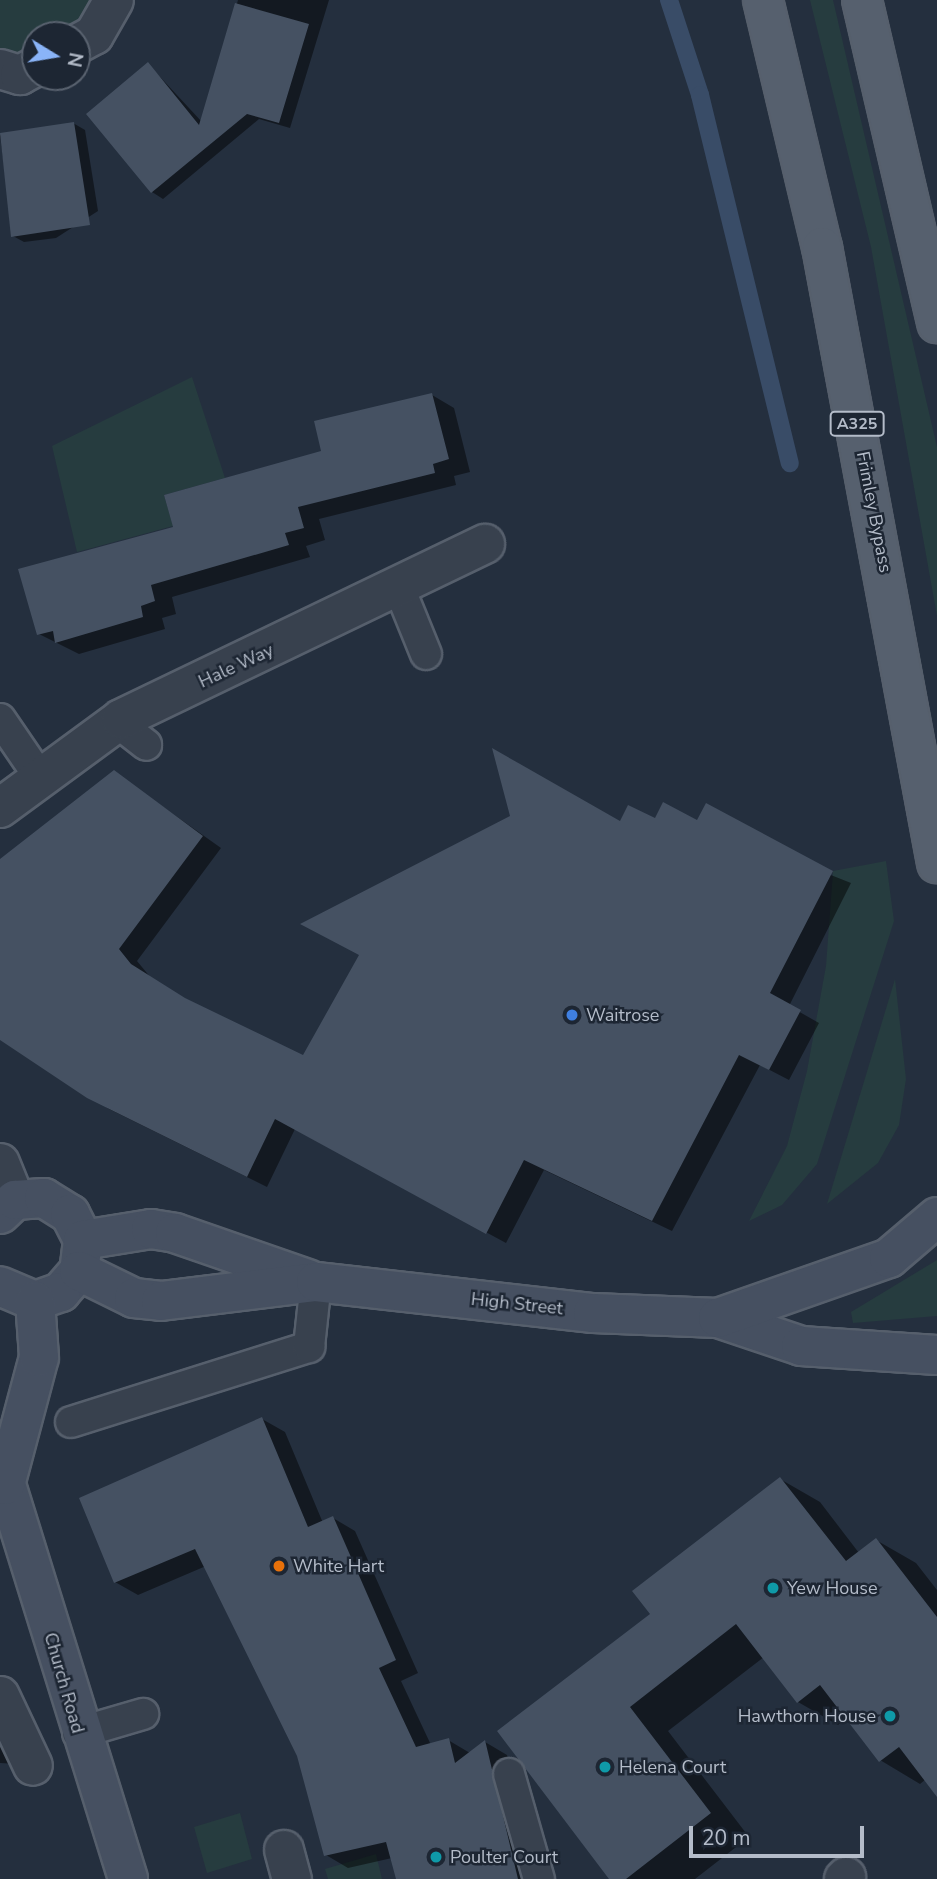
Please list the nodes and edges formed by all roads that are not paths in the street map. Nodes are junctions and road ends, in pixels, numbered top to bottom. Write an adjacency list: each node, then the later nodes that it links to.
1 (114, 0): 4 (street)
2 (763, 0): 14 (main road, Frimley Bypass / A325)
3 (862, 0): 7 (main road)
4 (91, 36)
5 (0, 69): 6 (street)
6 (21, 74)
7 (937, 323)
8 (485, 544): 9 (street, Hale Way)
9 (400, 590): 10 (lane); 12 (street, Hale Way)
10 (426, 654)
11 (0, 719): 12 (lane)
12 (39, 776): 13 (street, Hale Way)
13 (0, 808)
14 (937, 863)
15 (0, 1163): 16 (street)
16 (8, 1207): 18 (main road)
17 (937, 1217): 21 (main road, High Street)
18 (81, 1256): 19 (main road, High Street); 19 (main road, High Street); 20 (main road)
19 (316, 1282): 21 (main road, High Street); 23 (lane)
20 (10, 1296): 24 (main road, Church Road)
21 (718, 1318): 22 (main road, High Street)
22 (937, 1355)
23 (71, 1422)
24 (3, 1475): 27 (main road, Church Road)
25 (0, 1696): 28 (street)
26 (143, 1714): 27 (lane)
27 (78, 1733): 30 (main road, Church Road)
28 (33, 1766)
29 (509, 1774): 31 (lane)
30 (128, 1879)
31 (539, 1879)

